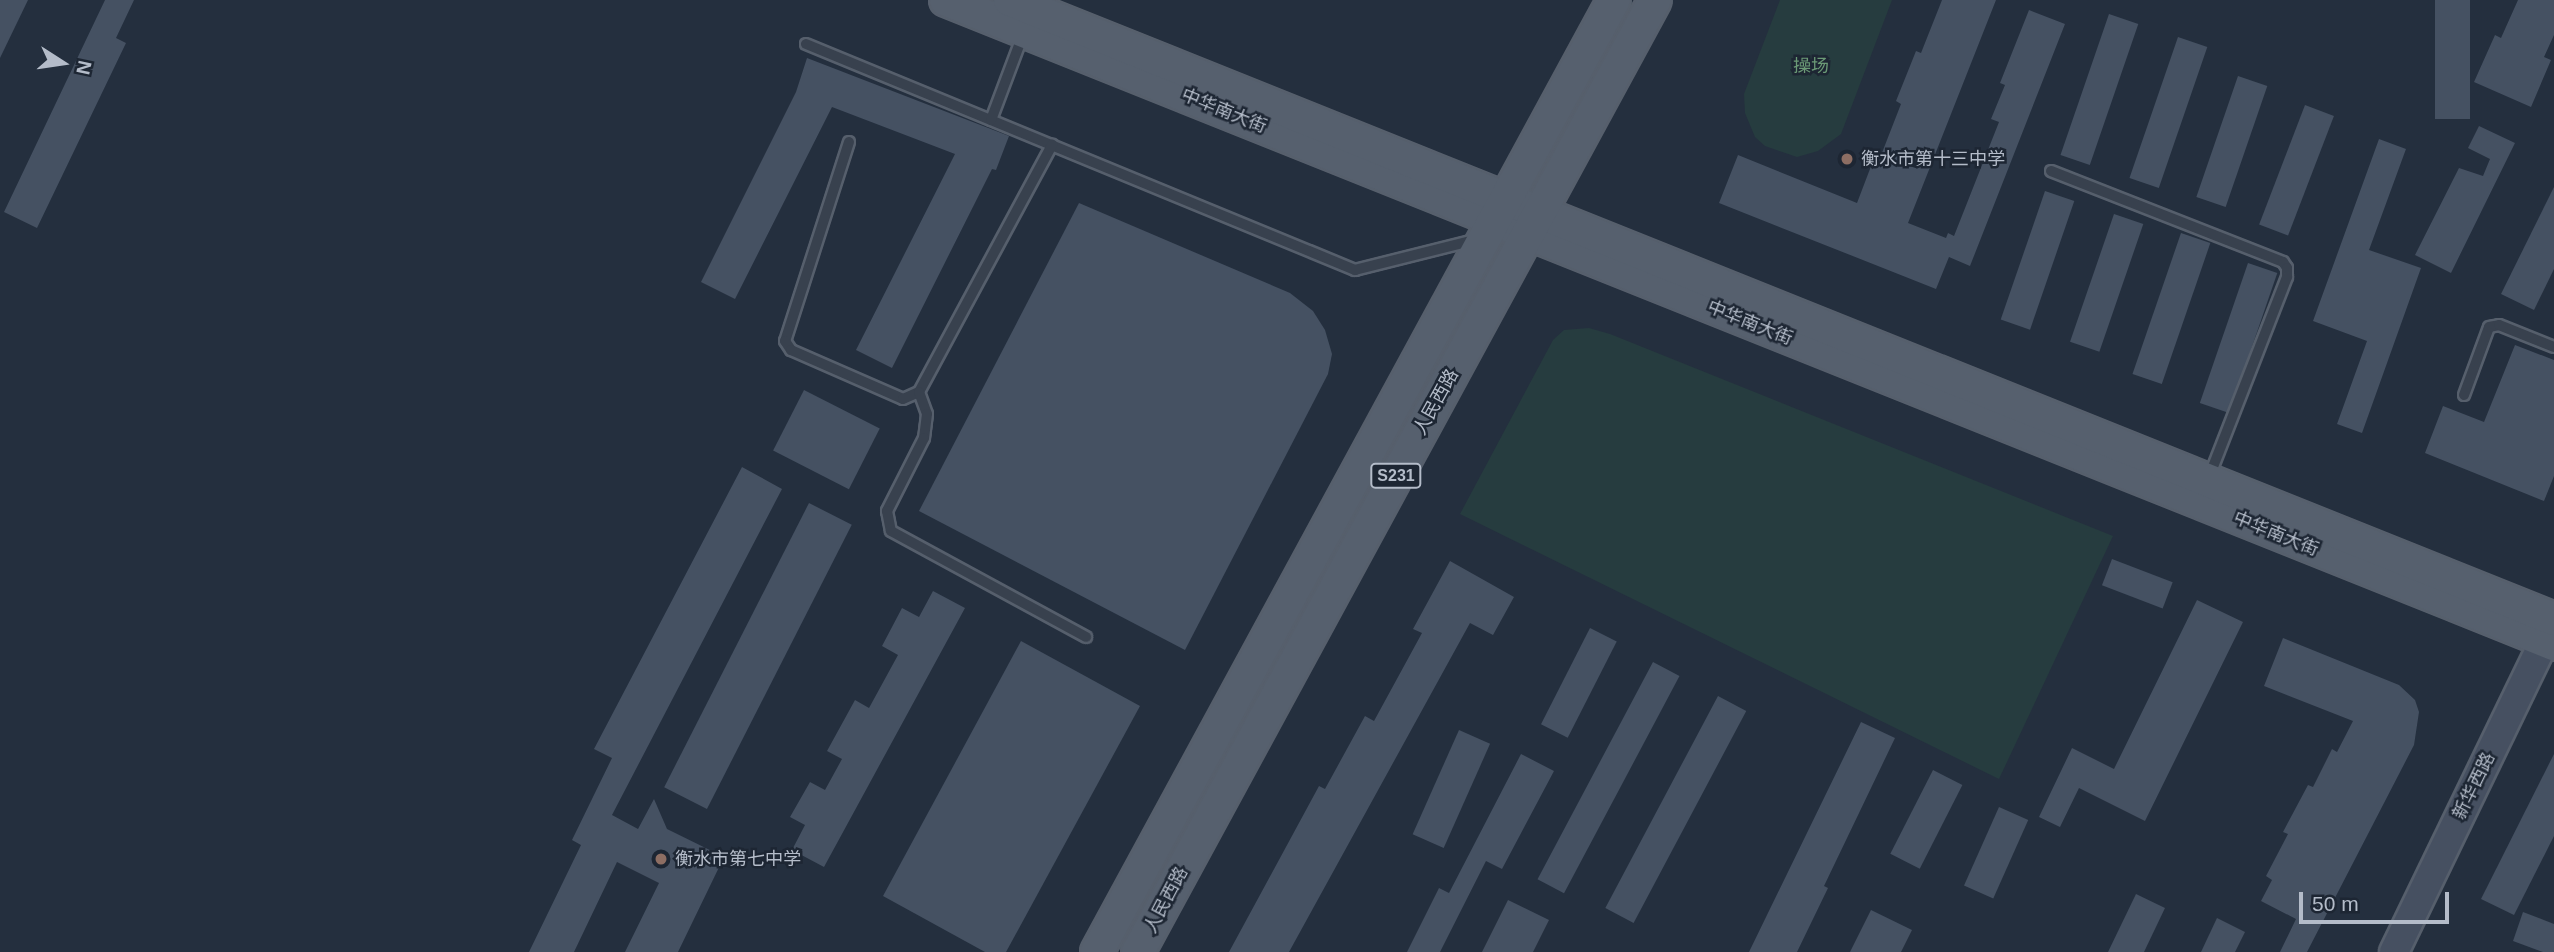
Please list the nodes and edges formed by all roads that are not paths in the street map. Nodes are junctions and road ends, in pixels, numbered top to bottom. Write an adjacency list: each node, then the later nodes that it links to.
1 (946, 0): 5 (main road, 中华南大街)
2 (1010, 0): 11 (main road, 中华南大街)
3 (1614, 0): 11 (main road, 人民西路 / S231)
4 (1655, 0): 12 (main road, 人民西路 / S231)
5 (1024, 32): 7 (lane); 11 (main road, 中华南大街)
6 (806, 44): 7 (lane)
7 (991, 120): 9 (lane)
8 (849, 142): 14 (lane)
9 (1052, 145): 11 (lane); 14 (lane)
10 (2051, 171): 16 (lane)
11 (1495, 219): 12 (main road, 中华南大街); 19 (main road, 人民西路 / S231)
12 (1534, 223): 16 (main road, 中华南大街); 17 (main road, 中华南大街); 20 (main road, 人民西路 / S231)
13 (2554, 347): 15 (lane)
14 (919, 392): 18 (lane)
15 (2464, 396)
16 (2207, 481): 17 (main road, 中华南大街)
17 (2552, 631): 21 (street, 新华西路)
18 (1086, 638)
19 (1097, 952)
20 (1138, 952)
21 (2394, 952)

